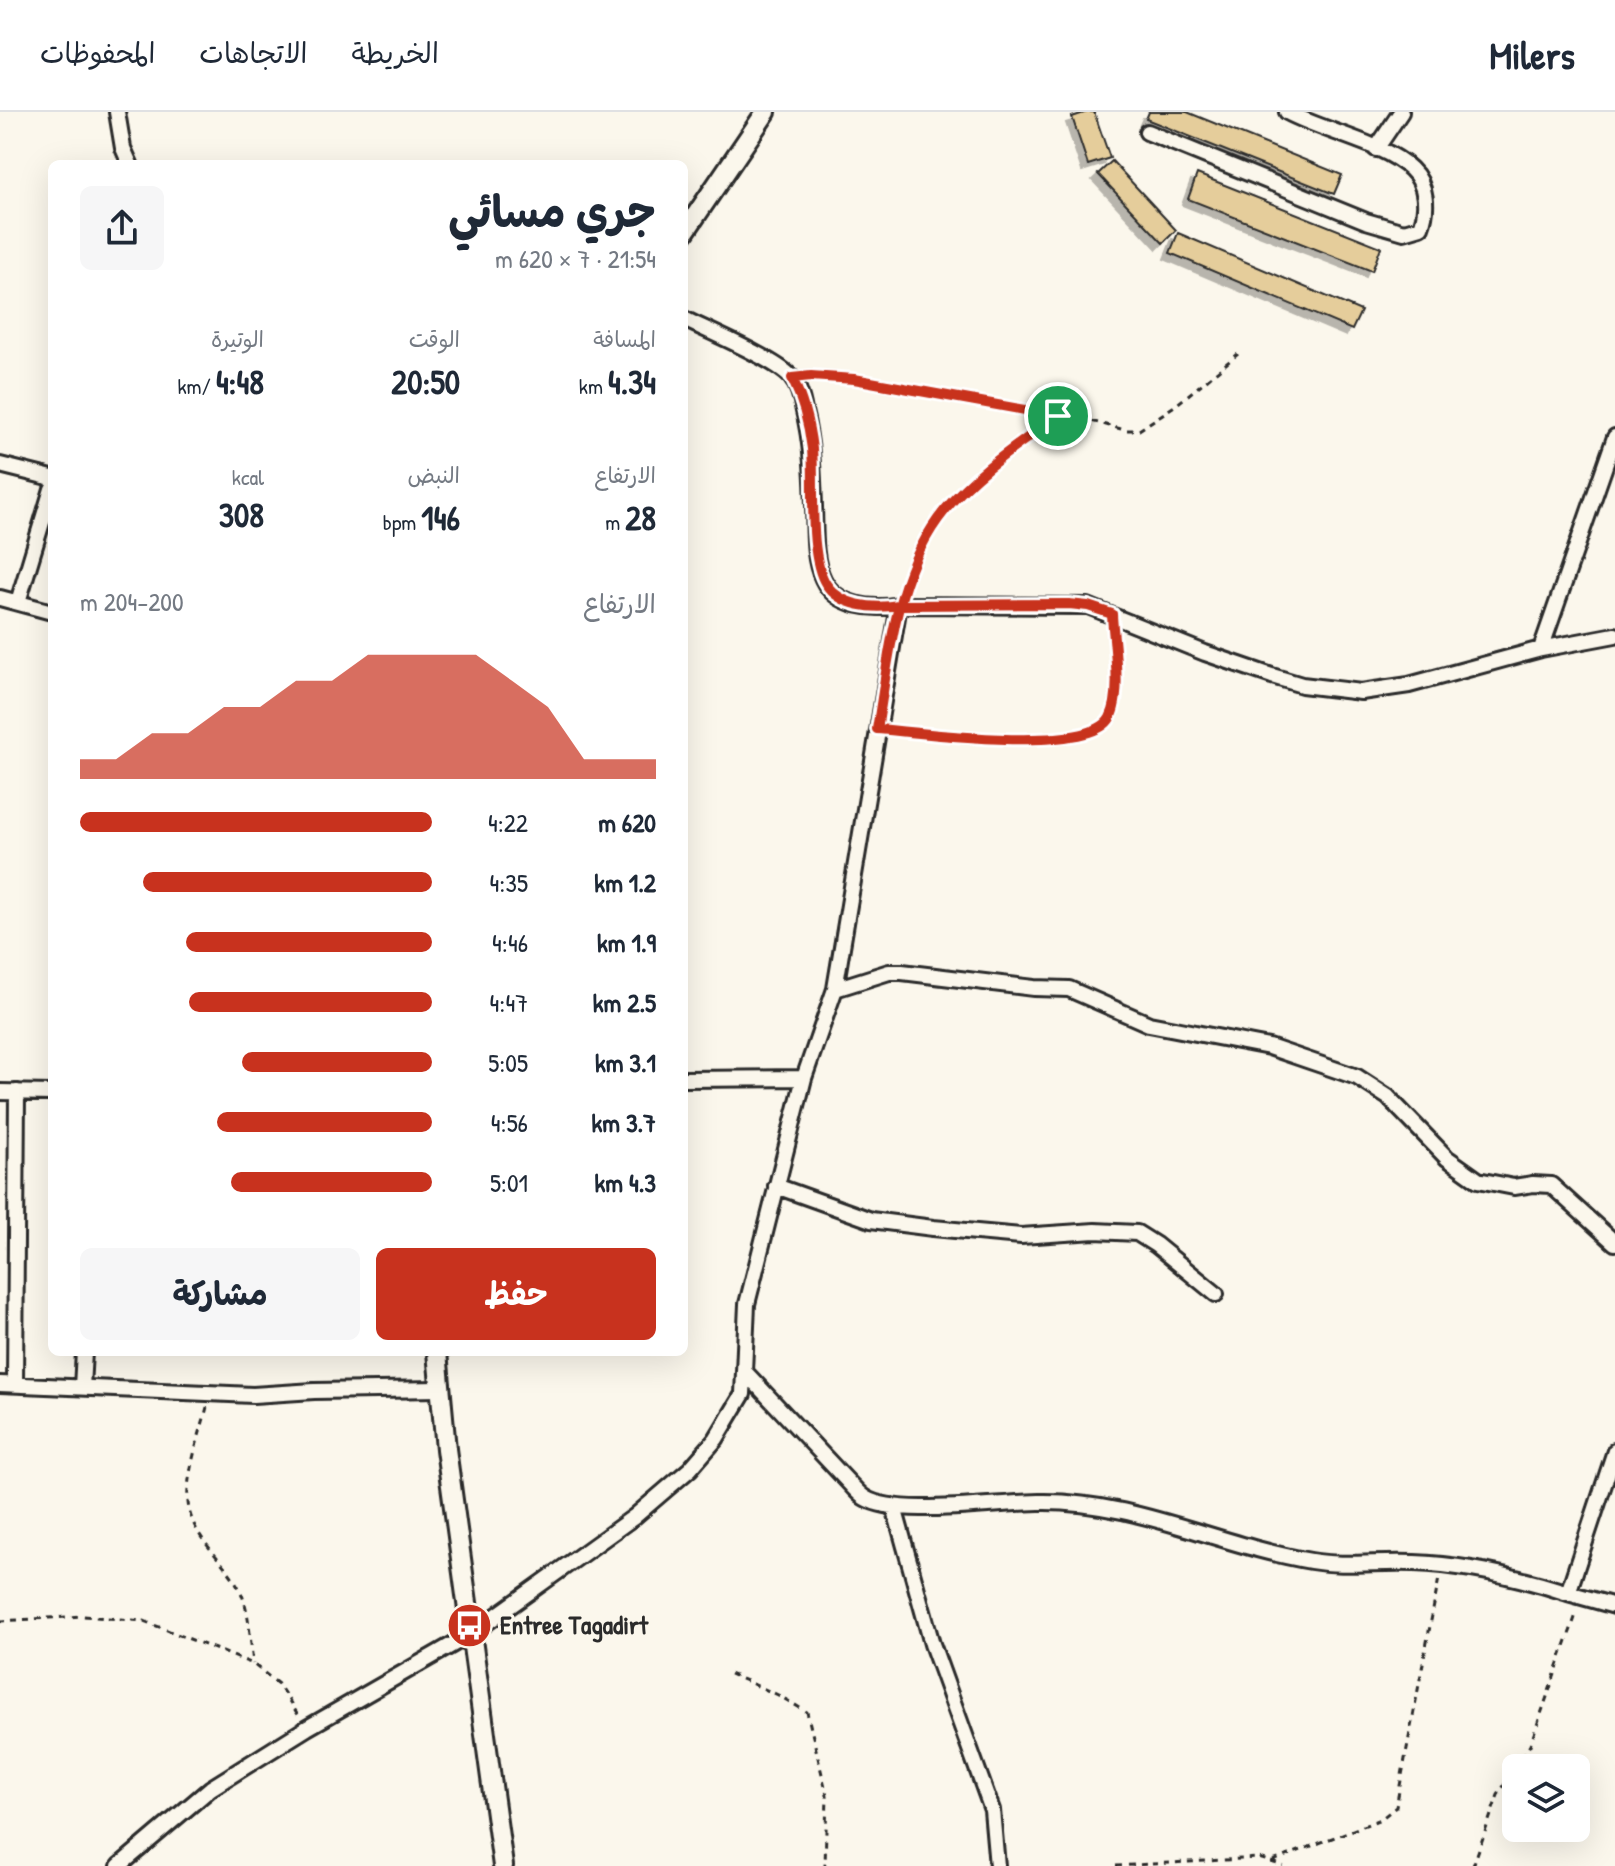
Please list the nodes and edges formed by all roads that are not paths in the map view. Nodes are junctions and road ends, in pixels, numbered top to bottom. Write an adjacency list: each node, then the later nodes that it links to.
1 (117, 112): 7 (street)
2 (766, 112): 8 (street)
3 (1287, 112): 6 (street)
4 (1401, 112): 6 (street)
5 (1147, 132): 6 (street)
6 (1376, 149)
7 (128, 160)
8 (688, 227)
9 (688, 321): 16 (street)
10 (1615, 437): 19 (street)
11 (0, 465): 12 (street)
12 (48, 477)
13 (48, 502): 15 (street)
14 (0, 598): 15 (street)
15 (18, 602): 17 (street)
16 (899, 605): 19 (street); 20 (street)
17 (48, 611)
18 (1615, 635): 19 (street)
19 (1541, 649)
20 (835, 989): 21 (street); 27 (street)
21 (804, 1078): 22 (street); 26 (street)
22 (688, 1079)
23 (0, 1092): 24 (street)
24 (17, 1092): 25 (street); 32 (street)
25 (48, 1093)
26 (776, 1186): 28 (street); 31 (street)
27 (1615, 1243)
28 (1216, 1294)
29 (84, 1356): 33 (street)
30 (437, 1356): 34 (street)
31 (746, 1373): 36 (street); 39 (street)
32 (8, 1384): 33 (street)
33 (82, 1387): 34 (street)
34 (439, 1389): 39 (street)
35 (1615, 1451): 37 (street)
36 (894, 1507): 37 (street); 42 (street)
37 (1575, 1595): 38 (street)
38 (1615, 1606)
39 (471, 1634): 40 (street); 41 (street)
40 (119, 1866)
41 (503, 1866)
42 (997, 1866)

